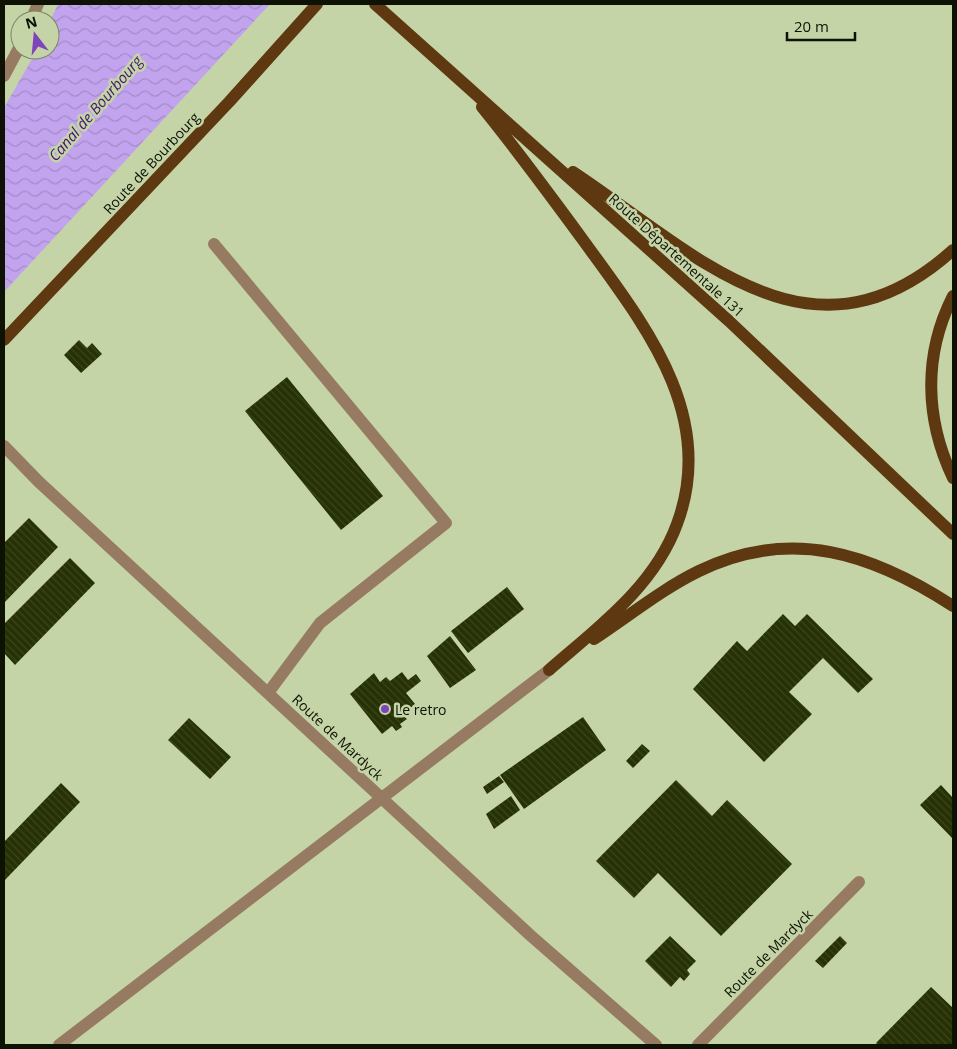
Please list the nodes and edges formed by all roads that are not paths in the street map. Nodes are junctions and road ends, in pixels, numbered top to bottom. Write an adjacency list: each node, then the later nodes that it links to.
1 (317, 4): 10 (main road, Route de Bourbourg)
2 (378, 6): 4 (main road, Route Départementale 131)
3 (13, 60): 5 (street)
4 (449, 70): 6 (main road, Route Départementale 131); 15 (main road)
5 (4, 76)
6 (538, 149): 8 (main road); 13 (main road, Route Départementale 131)
7 (214, 244): 16 (street)
8 (953, 250)
9 (953, 296): 12 (main road)
10 (4, 340)
11 (4, 446): 16 (street, Route de Mardyck)
12 (953, 478)
13 (953, 534)
14 (953, 606): 15 (main road)
15 (549, 670): 17 (street)
16 (268, 692): 17 (street, Route de Mardyck)
17 (382, 798): 19 (street); 20 (street, Route de Mardyck)
18 (859, 882): 21 (street, Route de Mardyck)
19 (59, 1045)
20 (656, 1045)
21 (698, 1045)

